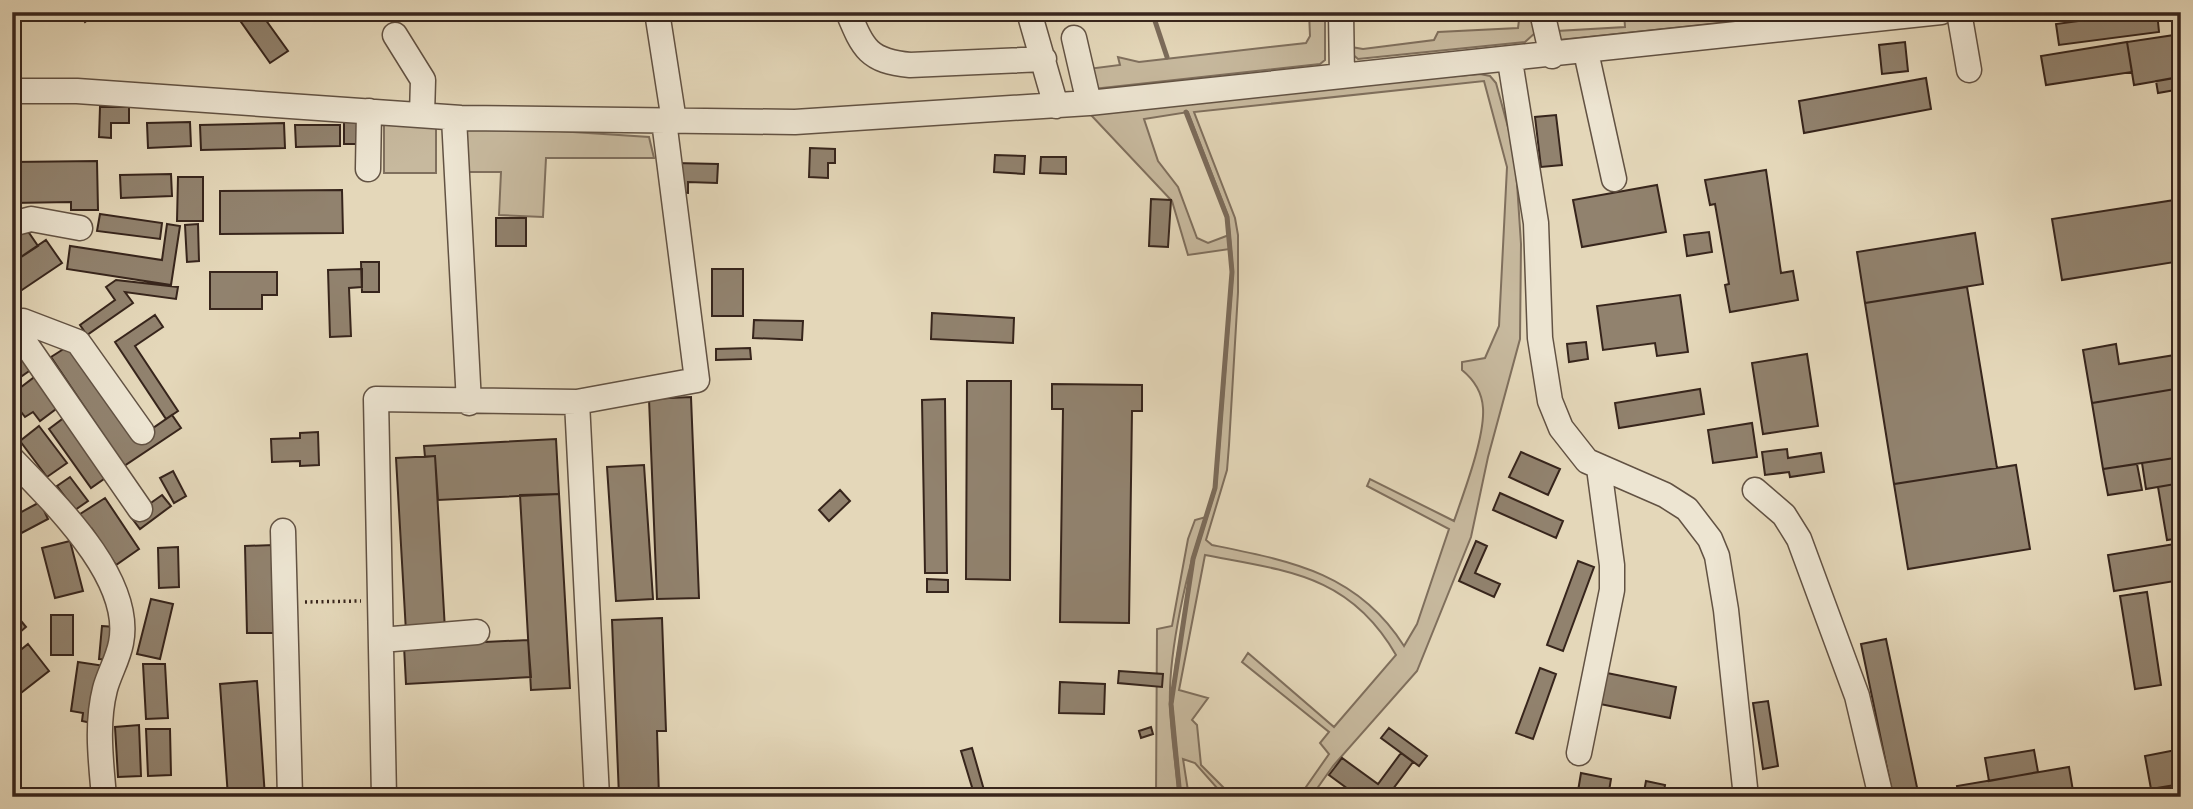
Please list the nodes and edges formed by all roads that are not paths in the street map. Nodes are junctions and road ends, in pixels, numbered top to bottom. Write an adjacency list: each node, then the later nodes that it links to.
1 (656, 12): 23 (street)
2 (848, 12): 13 (street)
3 (1029, 12): 13 (street)
4 (1341, 12): 16 (street)
5 (1542, 12): 12 (street)
6 (1941, 12): 8 (street)
7 (1959, 12): 15 (street)
8 (1845, 18): 11 (street)
9 (395, 34): 21 (street)
10 (1074, 38): 18 (street)
11 (1586, 52): 12 (street); 25 (street)
12 (1552, 56): 14 (street)
13 (1044, 59): 19 (street)
14 (1510, 61): 16 (street); 33 (street)
15 (1969, 70)
16 (1342, 76): 18 (street)
17 (12, 91): 20 (street)
18 (1089, 103): 19 (street)
19 (1056, 106): 23 (street)
20 (369, 111): 21 (street); 24 (street)
21 (422, 116): 22 (street)
22 (454, 118): 23 (street); 29 (street)
23 (669, 121): 30 (street)
24 (369, 169)
25 (1614, 179)
26 (12, 224): 27 (street)
27 (80, 228)
28 (12, 324): 31 (street); 35 (street)
29 (469, 402): 30 (street); 38 (street)
30 (577, 402): 43 (street)
31 (142, 432)
32 (12, 459): 40 (street)
33 (1599, 468): 39 (street); 44 (street)
34 (1755, 490): 45 (street)
35 (140, 509)
36 (283, 531): 41 (street)
37 (477, 632): 38 (street)
38 (381, 640): 42 (street)
39 (1579, 753)
40 (104, 797)
41 (290, 797)
42 (384, 797)
43 (597, 797)
44 (1746, 797)
45 (1881, 797)

